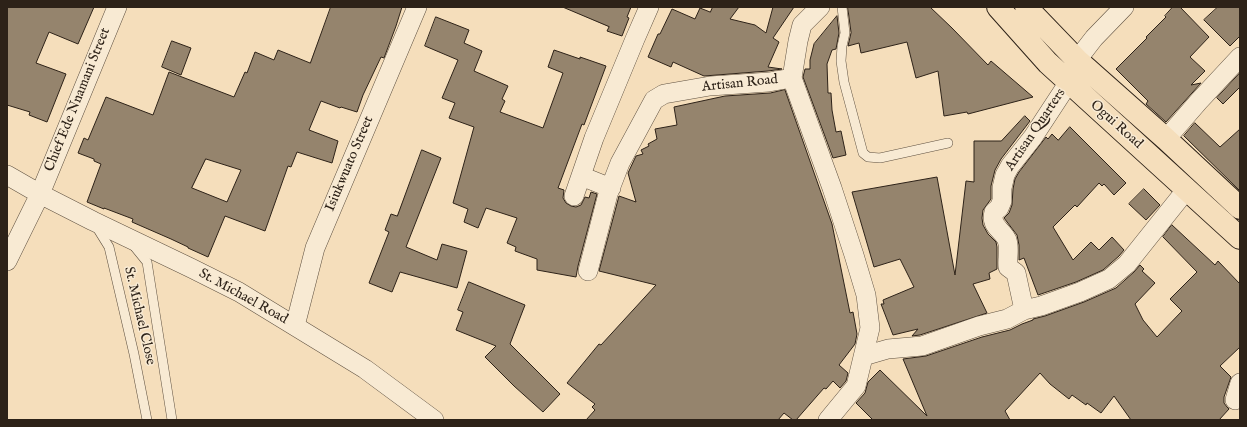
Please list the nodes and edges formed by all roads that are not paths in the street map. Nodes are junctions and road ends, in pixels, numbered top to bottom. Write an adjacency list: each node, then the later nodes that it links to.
1 (117, 7): 19 (street, Chief Ede Nnamani Street)
2 (417, 7): 28 (street, Isiukwuato Street)
3 (649, 7): 16 (street)
4 (820, 7): 11 (street)
5 (842, 7): 14 (lane)
6 (998, 7): 12 (main road, Ogui Road)
7 (1026, 7): 10 (main road, Ogui Road)
8 (1124, 7): 10 (street)
9 (1240, 57): 13 (street)
10 (1077, 60): 13 (main road, Ogui Road)
11 (792, 78): 17 (street, Artisan Road); 29 (street, Artisan Road)
12 (1069, 82): 18 (main road, Ogui Road); 27 (street, Artisan Quarters)
13 (1166, 139): 21 (main road, Ogui Road)
14 (948, 143)
15 (7, 175): 19 (street, St. Michael Road)
16 (581, 176): 17 (street); 20 (street)
17 (611, 188): 26 (street, Artisan Road)
18 (1187, 190): 24 (main road, Ogui Road); 27 (street)
19 (40, 194): 22 (street, St. Michael Road); 25 (street, Chief Ede Nnamani Street)
20 (574, 196)
21 (1240, 208)
22 (93, 221): 23 (street, St. Michael Road); 31 (lane, St. Michael Close)
23 (129, 238): 28 (street, St. Michael Road); 32 (lane, St. Michael Close)
24 (1240, 238)
25 (7, 262)
26 (588, 271)
27 (1024, 310): 29 (street)
28 (295, 326): 33 (street, St. Michael Road)
29 (864, 356): 30 (street)
30 (834, 418)
31 (146, 420)
32 (172, 420)
33 (434, 420)

